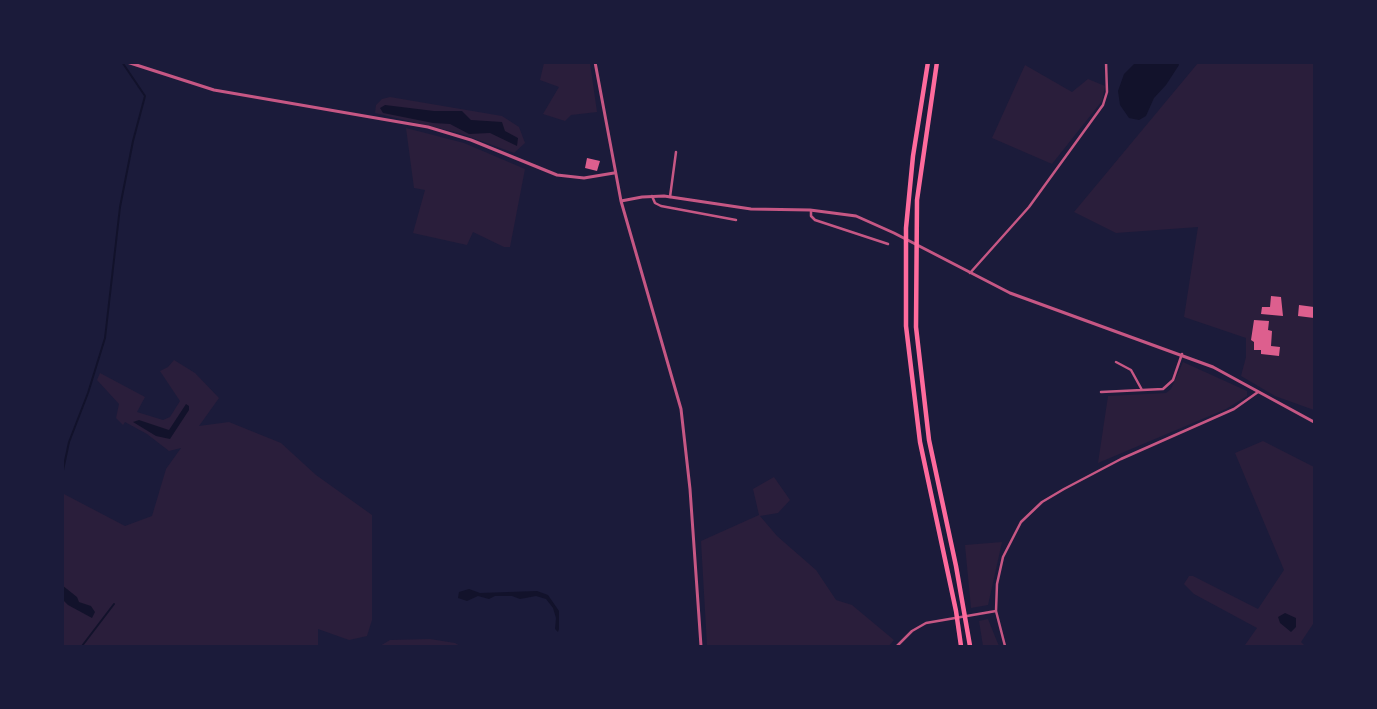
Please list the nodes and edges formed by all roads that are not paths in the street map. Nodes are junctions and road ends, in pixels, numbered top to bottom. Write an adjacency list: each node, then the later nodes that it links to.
1 (127, 62): 7 (street)
2 (595, 62): 7 (street)
3 (928, 62): 24 (highway)
4 (937, 62): 25 (highway)
5 (1106, 62): 14 (street)
6 (676, 152): 9 (street)
7 (614, 173): 10 (street)
8 (652, 196): 9 (street); 10 (street); 12 (street)
9 (670, 197): 11 (street)
10 (621, 201): 22 (street)
11 (810, 210): 13 (street); 14 (street)
12 (736, 220)
13 (888, 244)
14 (970, 273): 15 (street)
15 (1182, 354): 17 (street); 19 (street)
16 (1116, 362): 17 (street)
17 (1142, 390): 18 (street)
18 (1101, 392)
19 (1258, 392): 20 (street); 21 (street)
20 (1314, 422)
21 (996, 611): 23 (street); 26 (street)
22 (701, 646)
23 (897, 646)
24 (961, 646)
25 (970, 646)
26 (1005, 646)

